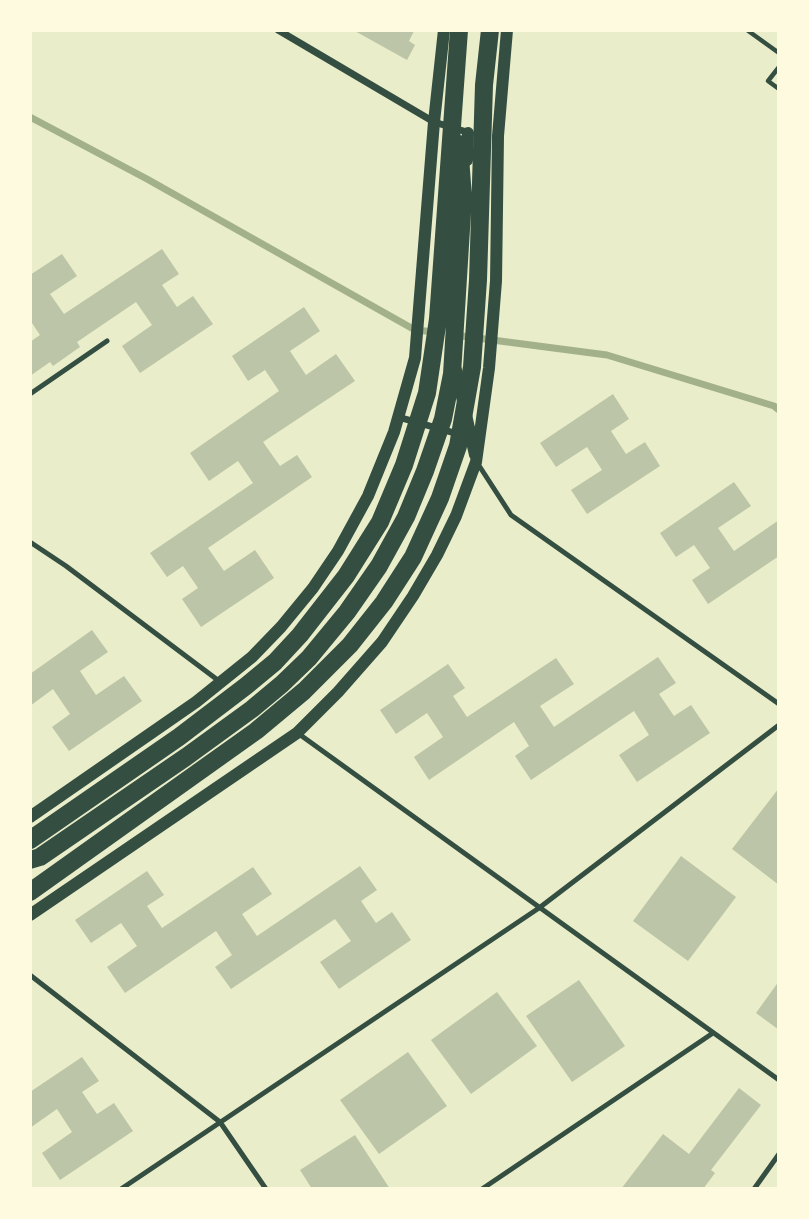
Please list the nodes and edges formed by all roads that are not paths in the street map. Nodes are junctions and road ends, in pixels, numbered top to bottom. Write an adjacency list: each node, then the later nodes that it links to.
1 (278, 30): 8 (street)
2 (444, 30): 8 (street)
3 (459, 30): 6 (highway)
4 (490, 30): 7 (highway)
5 (507, 30): 10 (street)
6 (455, 81): 11 (highway); 23 (highway)
7 (484, 85): 11 (highway); 26 (highway)
8 (434, 122): 9 (street); 14 (street)
9 (468, 133): 10 (street); 15 (street)
10 (498, 136): 16 (street)
11 (463, 197): 24 (highway)
12 (107, 341): 13 (lane)
13 (30, 394)
14 (398, 417): 15 (street); 18 (street)
15 (471, 438): 16 (street)
16 (476, 462): 19 (lane); 21 (street)
17 (30, 542): 18 (lane)
18 (221, 683): 22 (street)
19 (779, 704)
20 (779, 725): 27 (lane)
21 (297, 733): 27 (lane); 28 (street)
22 (30, 817)
23 (30, 841)
24 (35, 859): 25 (highway)
25 (30, 874)
26 (30, 892)
27 (539, 908): 30 (lane); 32 (lane)
28 (30, 915)
29 (30, 975): 32 (lane)
30 (713, 1032): 31 (lane); 36 (lane)
31 (779, 1080)
32 (220, 1122): 34 (lane); 35 (lane)
33 (779, 1154): 37 (lane)
34 (121, 1189)
35 (266, 1189)
36 (482, 1189)
37 (754, 1189)

